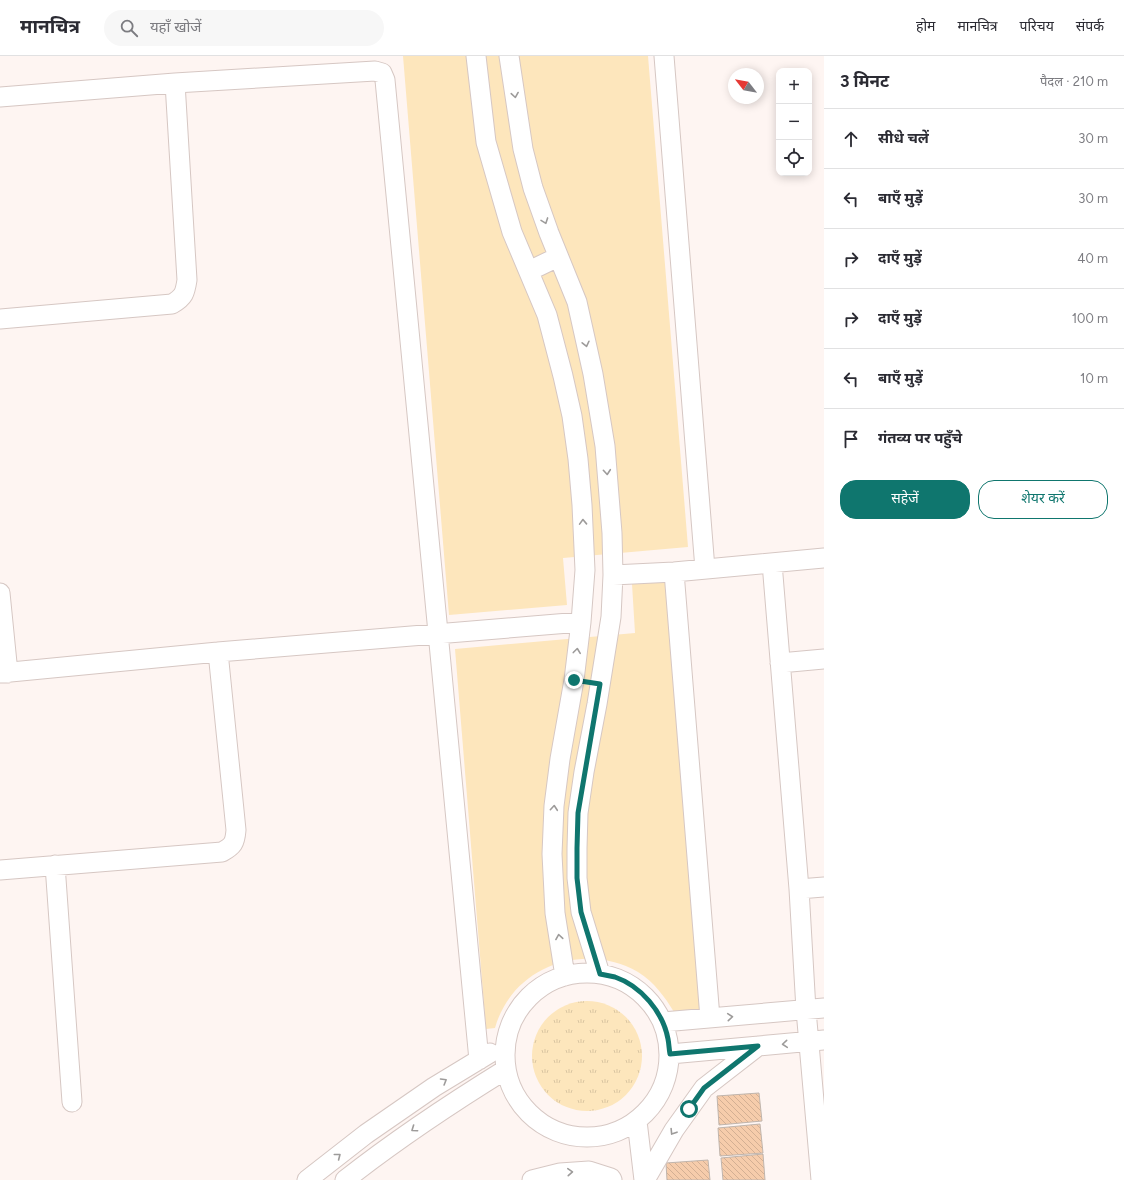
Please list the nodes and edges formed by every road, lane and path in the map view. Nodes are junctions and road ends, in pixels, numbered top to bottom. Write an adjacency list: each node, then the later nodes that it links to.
1 (476, 56): 7 (street)
2 (510, 56): 6 (street, one-way to 6)
3 (664, 56): 11 (street)
4 (175, 83): 5 (street); 8 (street); 16 (street)
5 (0, 97)
6 (558, 257): 7 (street); 13 (street, one-way to 13)
7 (528, 271): 15 (street, one-way to 7)
8 (0, 319)
9 (824, 558): 10 (street)
10 (772, 563): 11 (street); 19 (street)
11 (705, 569): 12 (street)
12 (674, 572): 13 (street); 30 (street)
13 (613, 575): 22 (street)
14 (0, 593): 20 (street)
15 (581, 622): 16 (street); 21 (street, one-way to 15)
16 (438, 634): 17 (street); 36 (street)
17 (218, 652): 20 (street); 23 (street)
18 (824, 659): 19 (street)
19 (780, 663): 26 (street)
20 (4, 673)
21 (574, 680): 22 (street); 28 (street, one-way to 21)
22 (600, 684): 27 (street)
23 (55, 865): 24 (street); 38 (street)
24 (0, 870)
25 (824, 887): 26 (street)
26 (799, 889): 29 (street)
27 (600, 974): 28 (street); 31 (street)
28 (565, 976): 33 (street)
29 (815, 1009): 30 (street, one-way to 29); 32 (street)
30 (710, 1018): 31 (street)
31 (663, 1022): 35 (street)
32 (817, 1041): 34 (street, one-way to 34); 45 (street)
33 (506, 1044): 36 (street); 37 (street)
34 (758, 1046): 35 (street); 44 (street, one-way to 44)
35 (670, 1054): 39 (street)
36 (479, 1060): 41 (street, one-way to 36)
37 (505, 1070): 39 (street); 40 (street, one-way to 40)
38 (72, 1102)
39 (637, 1121): 44 (street)
40 (355, 1177)
41 (307, 1180)
42 (532, 1180): 43 (street, one-way to 43)
43 (612, 1180)
44 (644, 1180)
45 (821, 1180)

